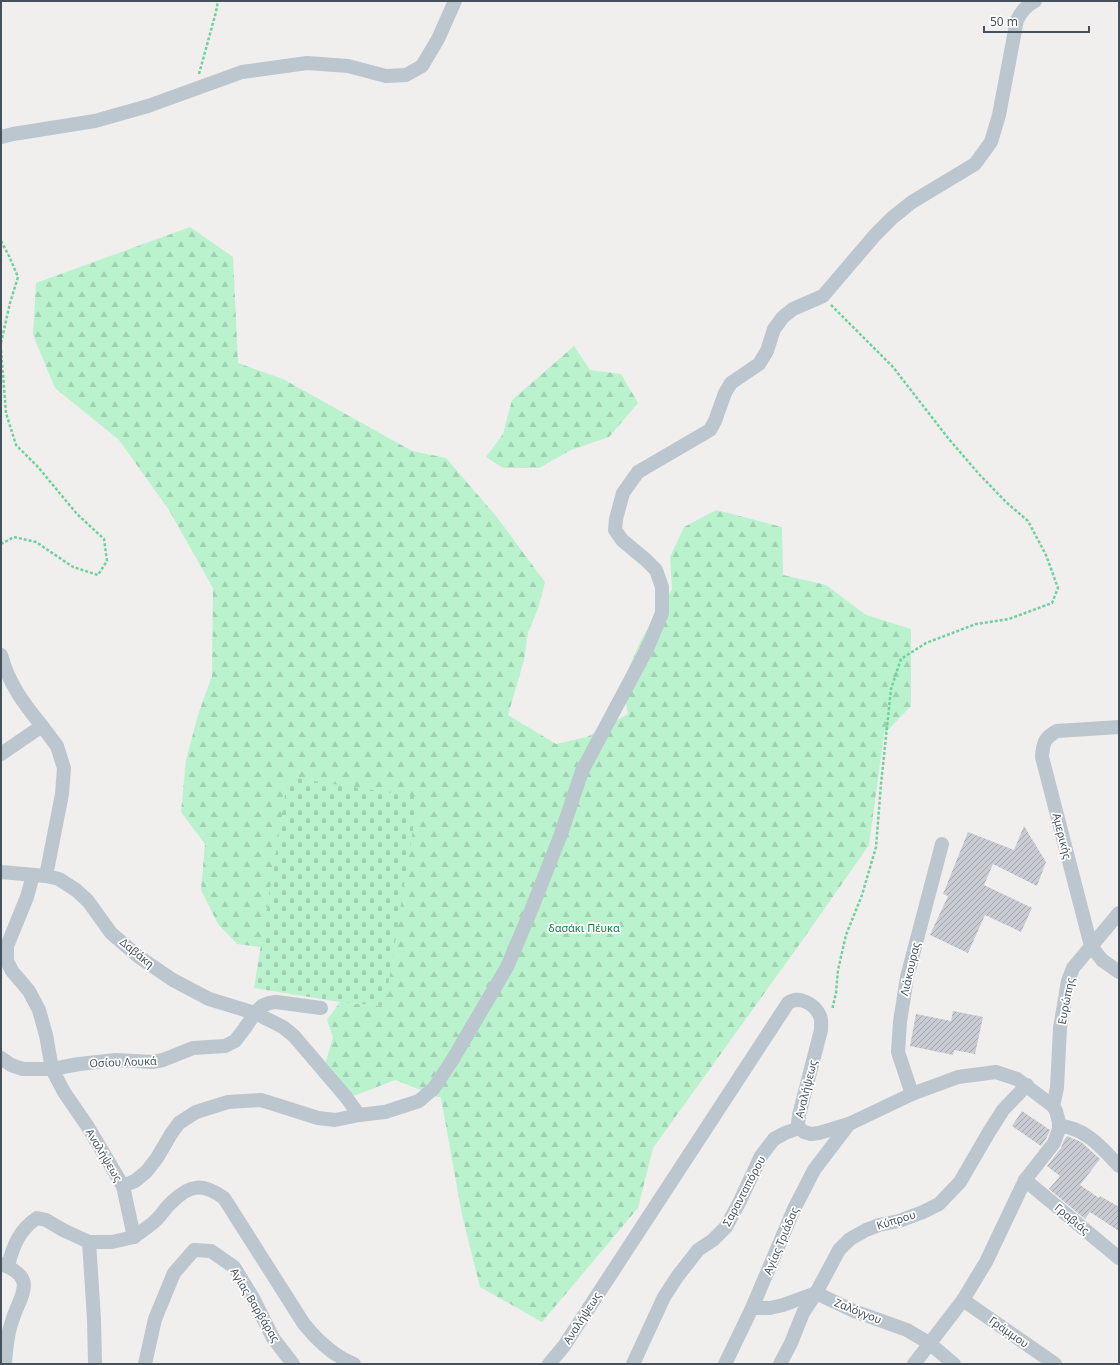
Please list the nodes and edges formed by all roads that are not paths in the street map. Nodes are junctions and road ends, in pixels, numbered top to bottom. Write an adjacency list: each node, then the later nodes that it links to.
1 (455, 1): 3 (street)
2 (1035, 1): 21 (street)
3 (1, 137)
4 (1, 655): 5 (street, Αναλήψεως)
5 (42, 726): 7 (street); 10 (street, Αναλήψεως)
6 (1119, 727): 12 (street, Αμερικής)
7 (1, 754)
8 (942, 844): 19 (street, Λιάκουρας)
9 (1, 872): 10 (street)
10 (40, 876): 15 (street, Δαβάκη); 17 (street, Αναλήψεως)
11 (1119, 913): 12 (street, Ευρώπης)
12 (1091, 946): 13 (street); 20 (street, Ευρώπης)
13 (1119, 972)
14 (321, 1008): 15 (street)
15 (255, 1013): 17 (street, Οσίου Λουκά); 21 (street, Δαβάκη)
16 (1, 1058): 17 (street, Οσίου Λουκά)
17 (52, 1069): 27 (street, Αναλήψεως)
18 (1027, 1085): 19 (street, Αναλήψεως); 20 (street, Αναλήψεως); 32 (street, Κύπρου)
19 (912, 1094): 22 (street, Αναλήψεως)
20 (1053, 1106): 23 (street)
21 (359, 1115): 27 (street)
22 (849, 1124): 24 (street, Αναλήψεως); 34 (street, Αγίας Τριάδας)
23 (1060, 1126): 25 (street); 26 (street)
24 (799, 1128): 41 (street, Αναλήψεως); 42 (street, Σαρανταπόρου)
25 (1119, 1166)
26 (1025, 1180): 30 (street, Γραβιάς); 33 (street)
27 (123, 1186): 28 (street, Αναλήψεως)
28 (134, 1237): 29 (street); 40 (street)
29 (89, 1242): 31 (street); 37 (street)
30 (1119, 1258)
31 (4, 1265): 36 (street)
32 (816, 1294): 34 (street); 35 (street, Ζαλόγγου); 44 (street, Κύπρου)
33 (964, 1300): 35 (street); 47 (street, Γράμμου)
34 (752, 1308): 43 (street, Αγίας Τριάδας)
35 (929, 1343): 45 (street); 46 (street, Ζαλόγγου)
36 (4, 1364)
37 (95, 1364)
38 (145, 1364): 39 (street, Αγίας Βαρβάρας)
39 (293, 1364)
40 (354, 1364)
41 (548, 1364)
42 (633, 1364)
43 (725, 1364)
44 (780, 1364)
45 (914, 1364)
46 (954, 1364)
47 (1055, 1364)

